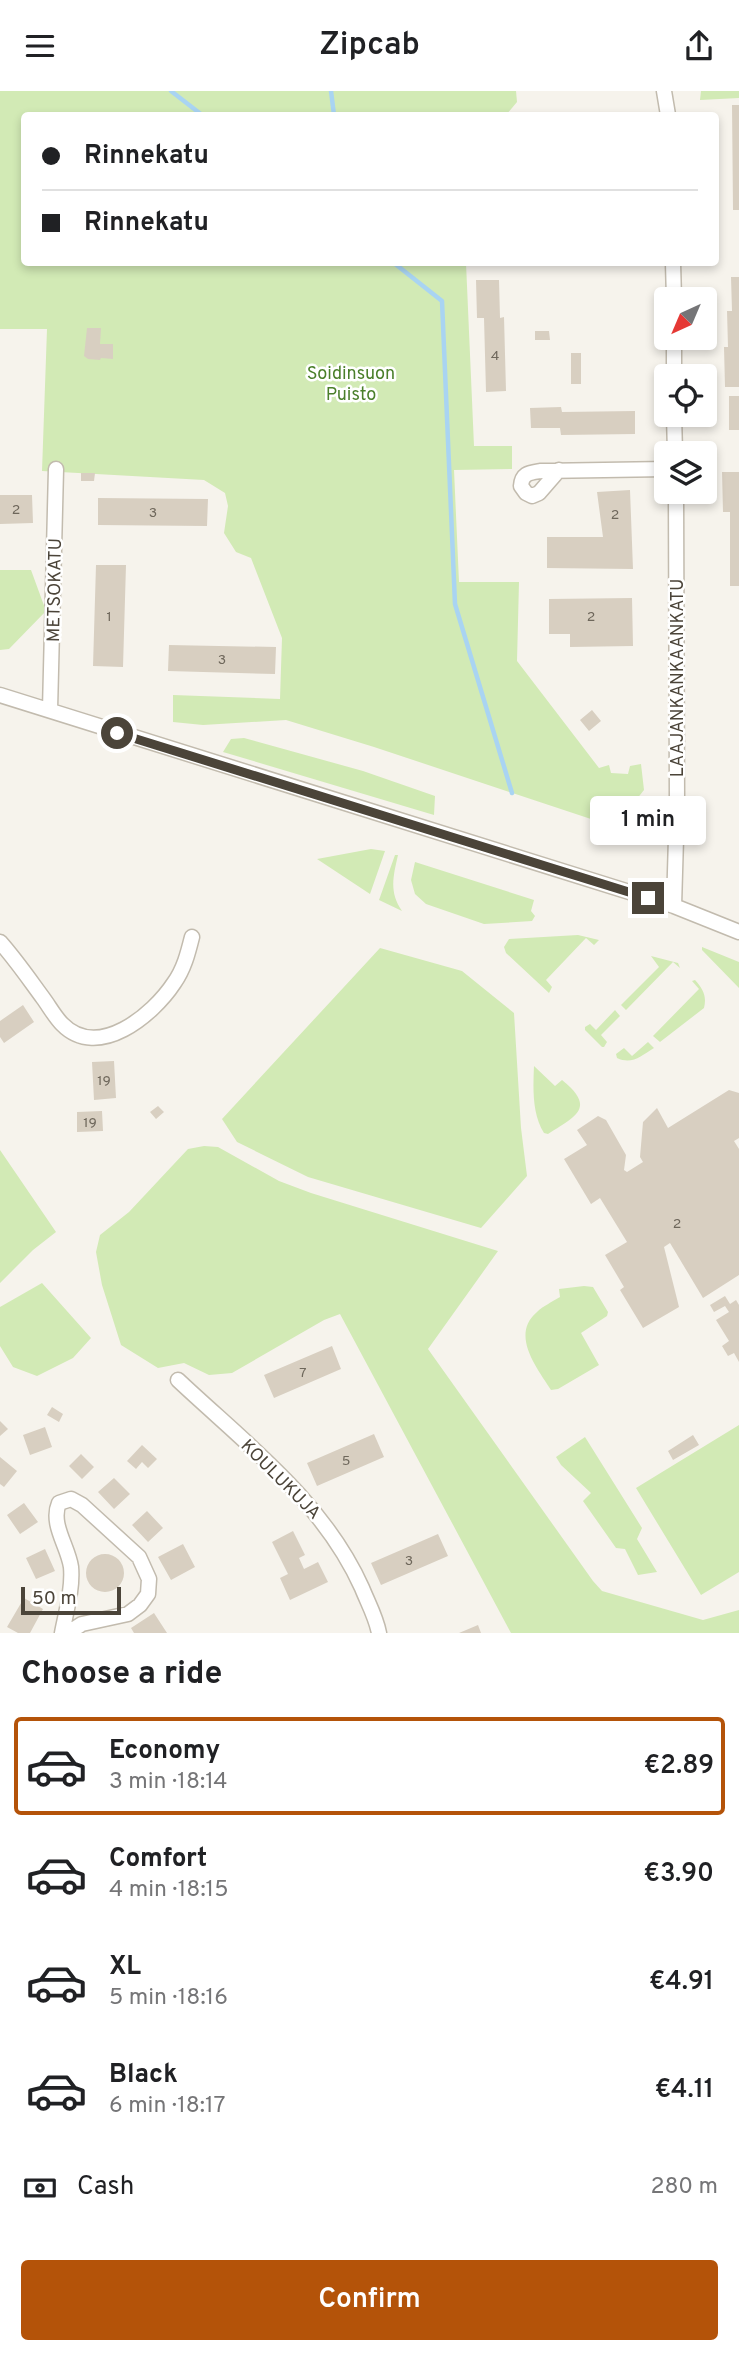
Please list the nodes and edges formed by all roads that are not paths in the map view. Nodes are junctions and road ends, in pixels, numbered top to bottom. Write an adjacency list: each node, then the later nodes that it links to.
1 (664, 91): 2 (street)
2 (668, 112)
3 (673, 266): 4 (street)
4 (674, 287)
5 (56, 469): 10 (street, METSOKATU)
6 (654, 469): 7 (street)
7 (559, 470)
8 (676, 504): 11 (street, LAAJANKANKAANKATU)
9 (0, 695): 10 (street)
10 (50, 710): 11 (street)
11 (674, 907): 12 (street)
12 (739, 932)
13 (192, 937): 14 (street)
14 (0, 942)
15 (178, 1380): 18 (street, KOULUKUJA)
16 (62, 1633): 17 (street)
17 (68, 1633)
18 (379, 1633)

